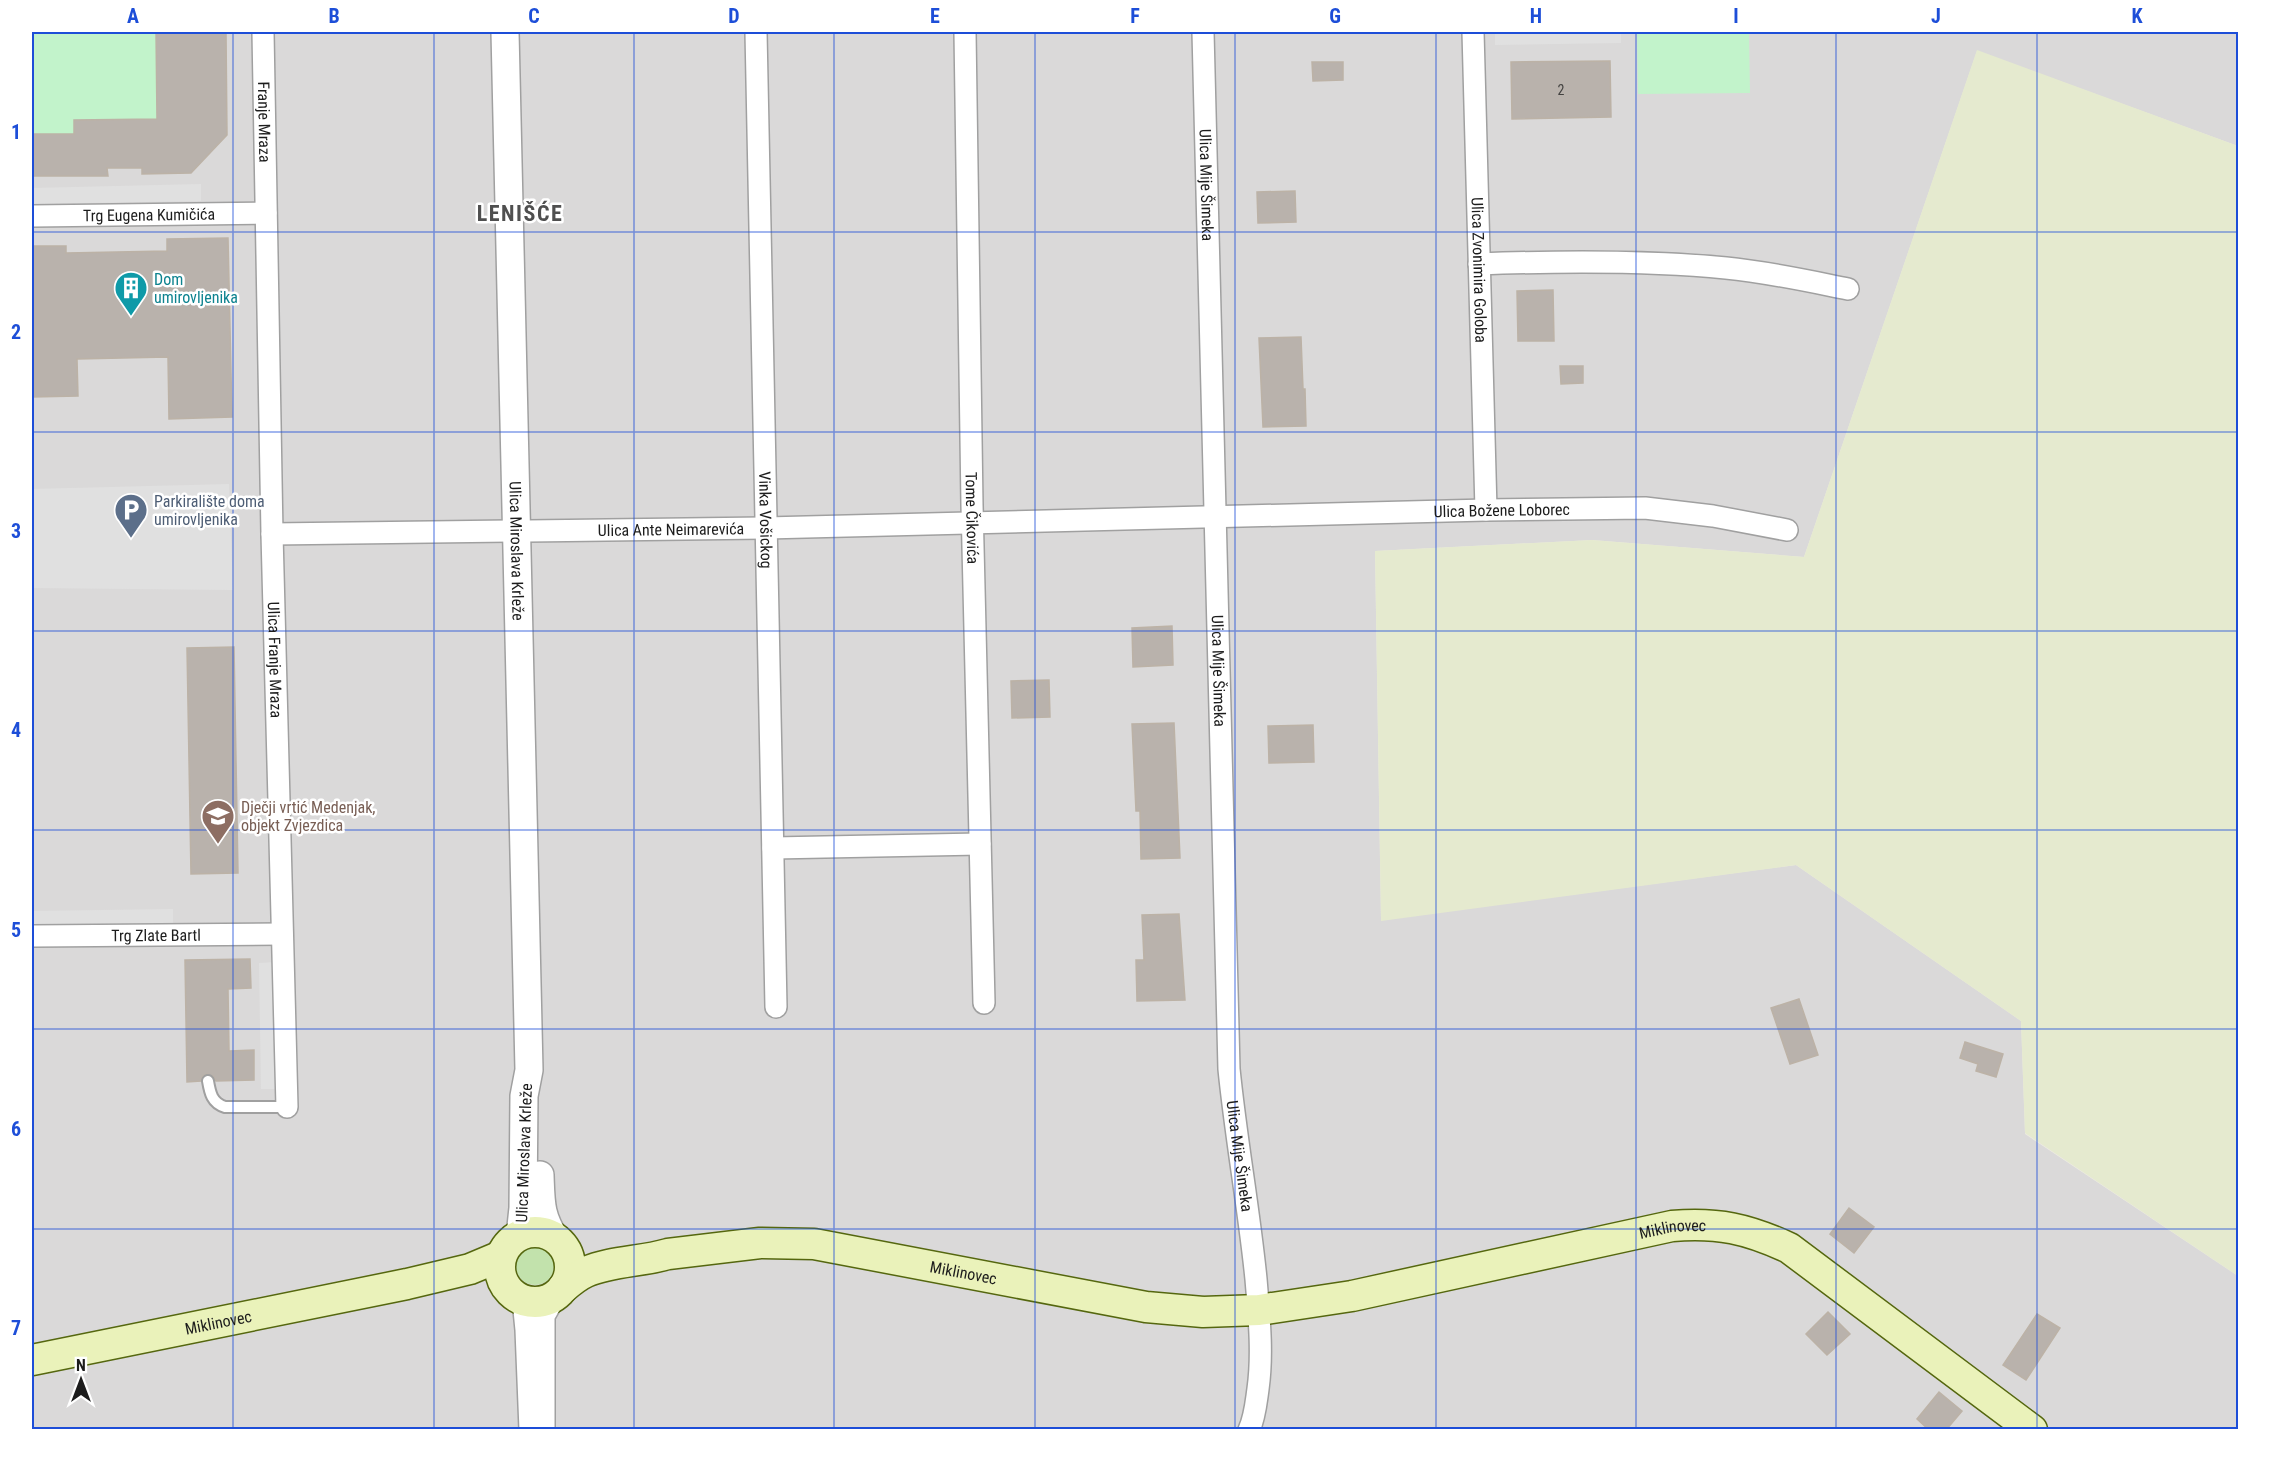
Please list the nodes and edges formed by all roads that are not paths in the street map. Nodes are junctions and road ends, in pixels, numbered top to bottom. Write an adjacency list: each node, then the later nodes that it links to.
1 (263, 32): 7 (street, Franje Mraza)
2 (505, 32): 16 (street, Ulica Miroslava Krleže)
3 (756, 32): 14 (street, Vinka Vošickog)
4 (965, 32): 13 (street, Tome Čikovića)
5 (1203, 32): 12 (street, Ulica Mije Šimeka)
6 (1473, 32): 9 (street, Ulica Zvonimira Goloba)
7 (266, 213): 8 (street, Trg Eugena Kumičića); 17 (street, Ulica Franje Mraza)
8 (32, 216)
9 (1479, 264): 10 (street); 11 (street, Ulica Zvonimira Goloba)
10 (1848, 289)
11 (1486, 510): 12 (street, Ulica Božene Loborec); 15 (street, Ulica Božene Loborec)
12 (1214, 517): 13 (street, Ulica Ante Neimarevića); 33 (street, Ulica Mije Šimeka)
13 (972, 523): 14 (street, Ulica Ante Neimarevića); 18 (street, Tome Čikovića)
14 (766, 528): 16 (street, Ulica Ante Neimarevića); 19 (street, Vinka Vošickog)
15 (1787, 530)
16 (515, 532): 17 (street, Ulica Ante Neimarevića); 24 (street, Ulica Miroslava Krleže)
17 (272, 534): 20 (street, Ulica Franje Mraza)
18 (980, 844): 19 (street); 22 (street, Tome Čikovića)
19 (773, 848): 23 (street, Vinka Vošickog)
20 (282, 934): 21 (street, Trg Zlate Bartl); 26 (street, Ulica Franje Mraza)
21 (32, 936)
22 (984, 1003)
23 (776, 1007)
24 (529, 1070): 27 (street, Ulica Miroslava Krleže); 28 (street, Ulica Miroslava Krleže)
25 (208, 1081): 26 (lane)
26 (286, 1107)
27 (560, 1244): 28 (main road); 29 (main road, Miklinovec); 31 (main road)
28 (511, 1246): 30 (main road, Miklinovec); 32 (main road)
29 (668, 1254): 31 (main road, Miklinovec); 33 (main road, Miklinovec)
30 (407, 1284): 32 (main road, Miklinovec); 34 (main road, Miklinovec)
31 (559, 1292): 32 (main road); 36 (street)
32 (514, 1293): 35 (street)
33 (1259, 1310): 37 (street); 38 (main road, Miklinovec)
34 (32, 1360)
35 (530, 1430)
36 (544, 1430)
37 (1249, 1430)
38 (2032, 1430)

